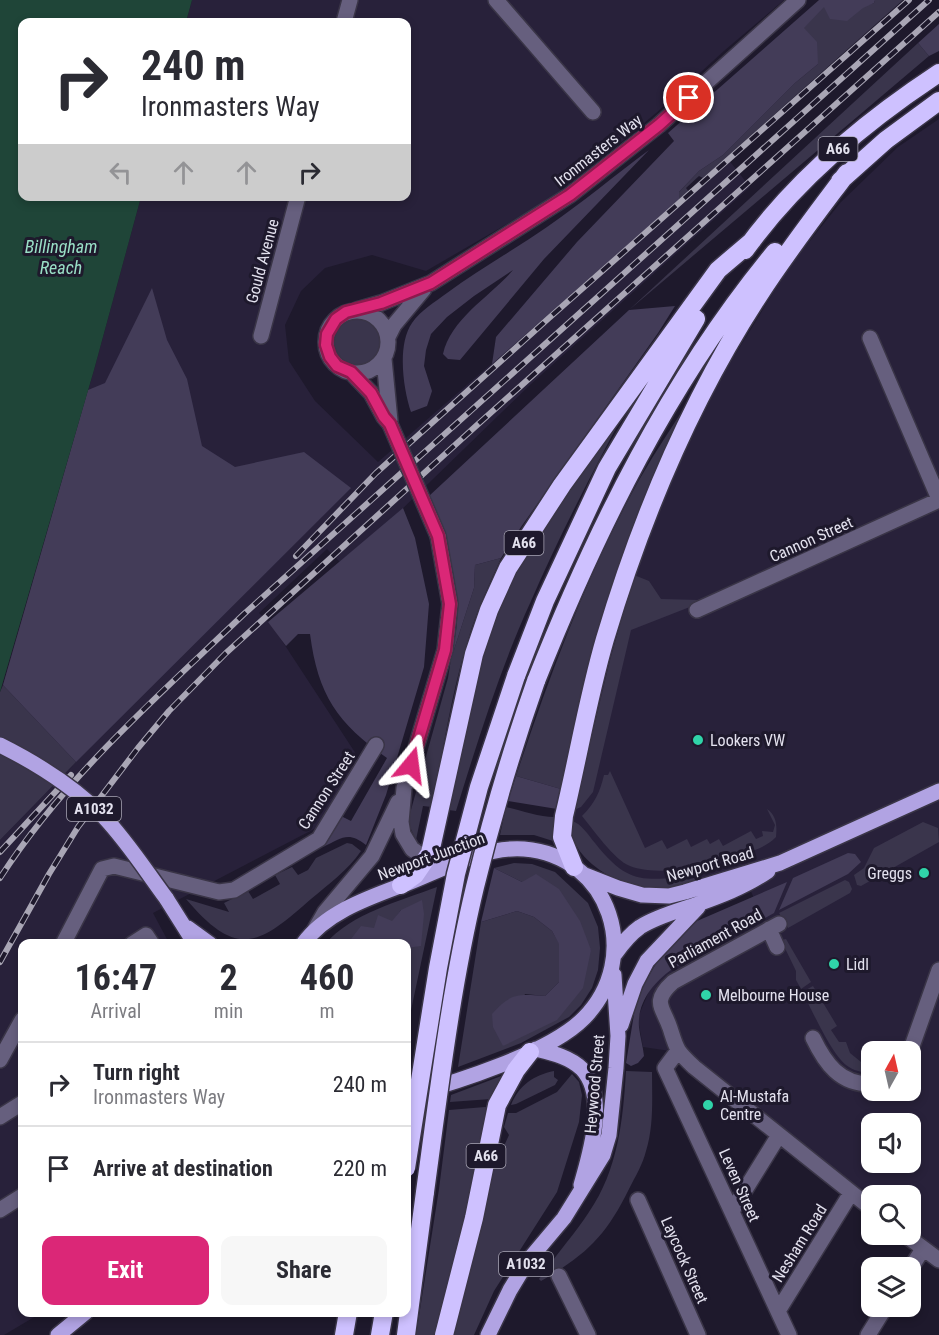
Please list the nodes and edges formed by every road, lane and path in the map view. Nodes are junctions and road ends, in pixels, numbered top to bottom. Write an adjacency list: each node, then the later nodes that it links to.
1 (350, 0): 4 (street)
2 (496, 0): 7 (street)
3 (798, 0): 11 (street, Ironmasters Way)
4 (345, 18)
5 (939, 73): 10 (highway, A66)
6 (939, 101): 8 (highway, A66)
7 (593, 112)
8 (847, 173): 28 (highway); 64 (highway, A66, bridge)
9 (297, 201): 13 (street, Gould Avenue)
10 (752, 241): 25 (highway, A66); 51 (highway, A66, bridge)
11 (431, 283): 12 (street, Ironmasters Way); 14 (street, Ironmasters Way)
12 (357, 310): 14 (street); 17 (street, Ironmasters Way)
13 (261, 336)
14 (388, 337): 16 (street, Ironmasters Way)
15 (870, 338): 19 (street)
16 (384, 359): 17 (street); 18 (street, Ironmasters Way)
17 (351, 372): 18 (street, Ironmasters Way)
18 (390, 424): 23 (street, Ironmasters Way, bridge)
19 (939, 500): 20 (street, Cannon Street)
20 (697, 610)
21 (0, 745): 31 (main road, A1032, bridge)
22 (376, 745): 33 (street, Cannon Street)
23 (405, 788): 25 (street); 32 (street)
24 (939, 791): 26 (main road, Newport Road)
25 (426, 860): 27 (street); 29 (highway, A66)
26 (780, 863): 28 (main road, Newport Road); 30 (main road, Newport Road)
27 (444, 869): 28 (main road, Newport Junction); 29 (main road, Newport Junction)
28 (578, 870): 37 (main road, Newport Junction)
29 (401, 885): 32 (main road, Newport Junction)
30 (702, 903): 37 (main road, Newport Road); 40 (main road, A1032)
31 (178, 917): 34 (main road, A1032); 35 (main road, A1032)
32 (309, 936)
33 (66, 939)
34 (192, 939)
35 (202, 939)
36 (777, 947): 44 (street, Parliament Road)
37 (614, 958): 40 (main road, Heywood Street / A1032); 43 (main road, Newport Junction)
38 (939, 970): 42 (street)
39 (18, 1027): 45 (street)
40 (618, 1036): 54 (main road, Heywood Street / A1032)
41 (813, 1038): 46 (street)
42 (914, 1041)
43 (533, 1051): 47 (main road, Newport Junction); 54 (main road, Heywood Street / A1032); 75 (highway, A66)
44 (677, 1052): 50 (street); 58 (street, Leven Street)
45 (0, 1060)
46 (861, 1082)
47 (411, 1095)
48 (18, 1106): 49 (street)
49 (0, 1117)
50 (779, 1135): 52 (street); 58 (street)
51 (411, 1136)
52 (851, 1193): 56 (street); 65 (street, Nesham Road)
53 (18, 1199): 57 (street)
54 (576, 1200): 76 (main road, Heywood Street / A1032)
55 (638, 1200): 78 (street, Laycock Street)
56 (861, 1201)
57 (0, 1210)
58 (732, 1211): 65 (street, Leven Street)
59 (918, 1245): 60 (street)
60 (923, 1249): 61 (street); 62 (street)
61 (918, 1257)
62 (939, 1260)
63 (559, 1276): 77 (street)
64 (411, 1295)
65 (778, 1311): 79 (street, Leven Street)
66 (80, 1317): 71 (main road)
67 (347, 1317): 72 (highway)
68 (383, 1317): 73 (highway)
69 (408, 1317): 74 (highway, A66, bridge)
70 (879, 1317): 80 (street)
71 (58, 1335)
72 (344, 1335)
73 (380, 1335)
74 (406, 1335)
75 (444, 1335)
76 (488, 1335)
77 (588, 1335)
78 (698, 1335)
79 (789, 1335)
80 (868, 1335)

